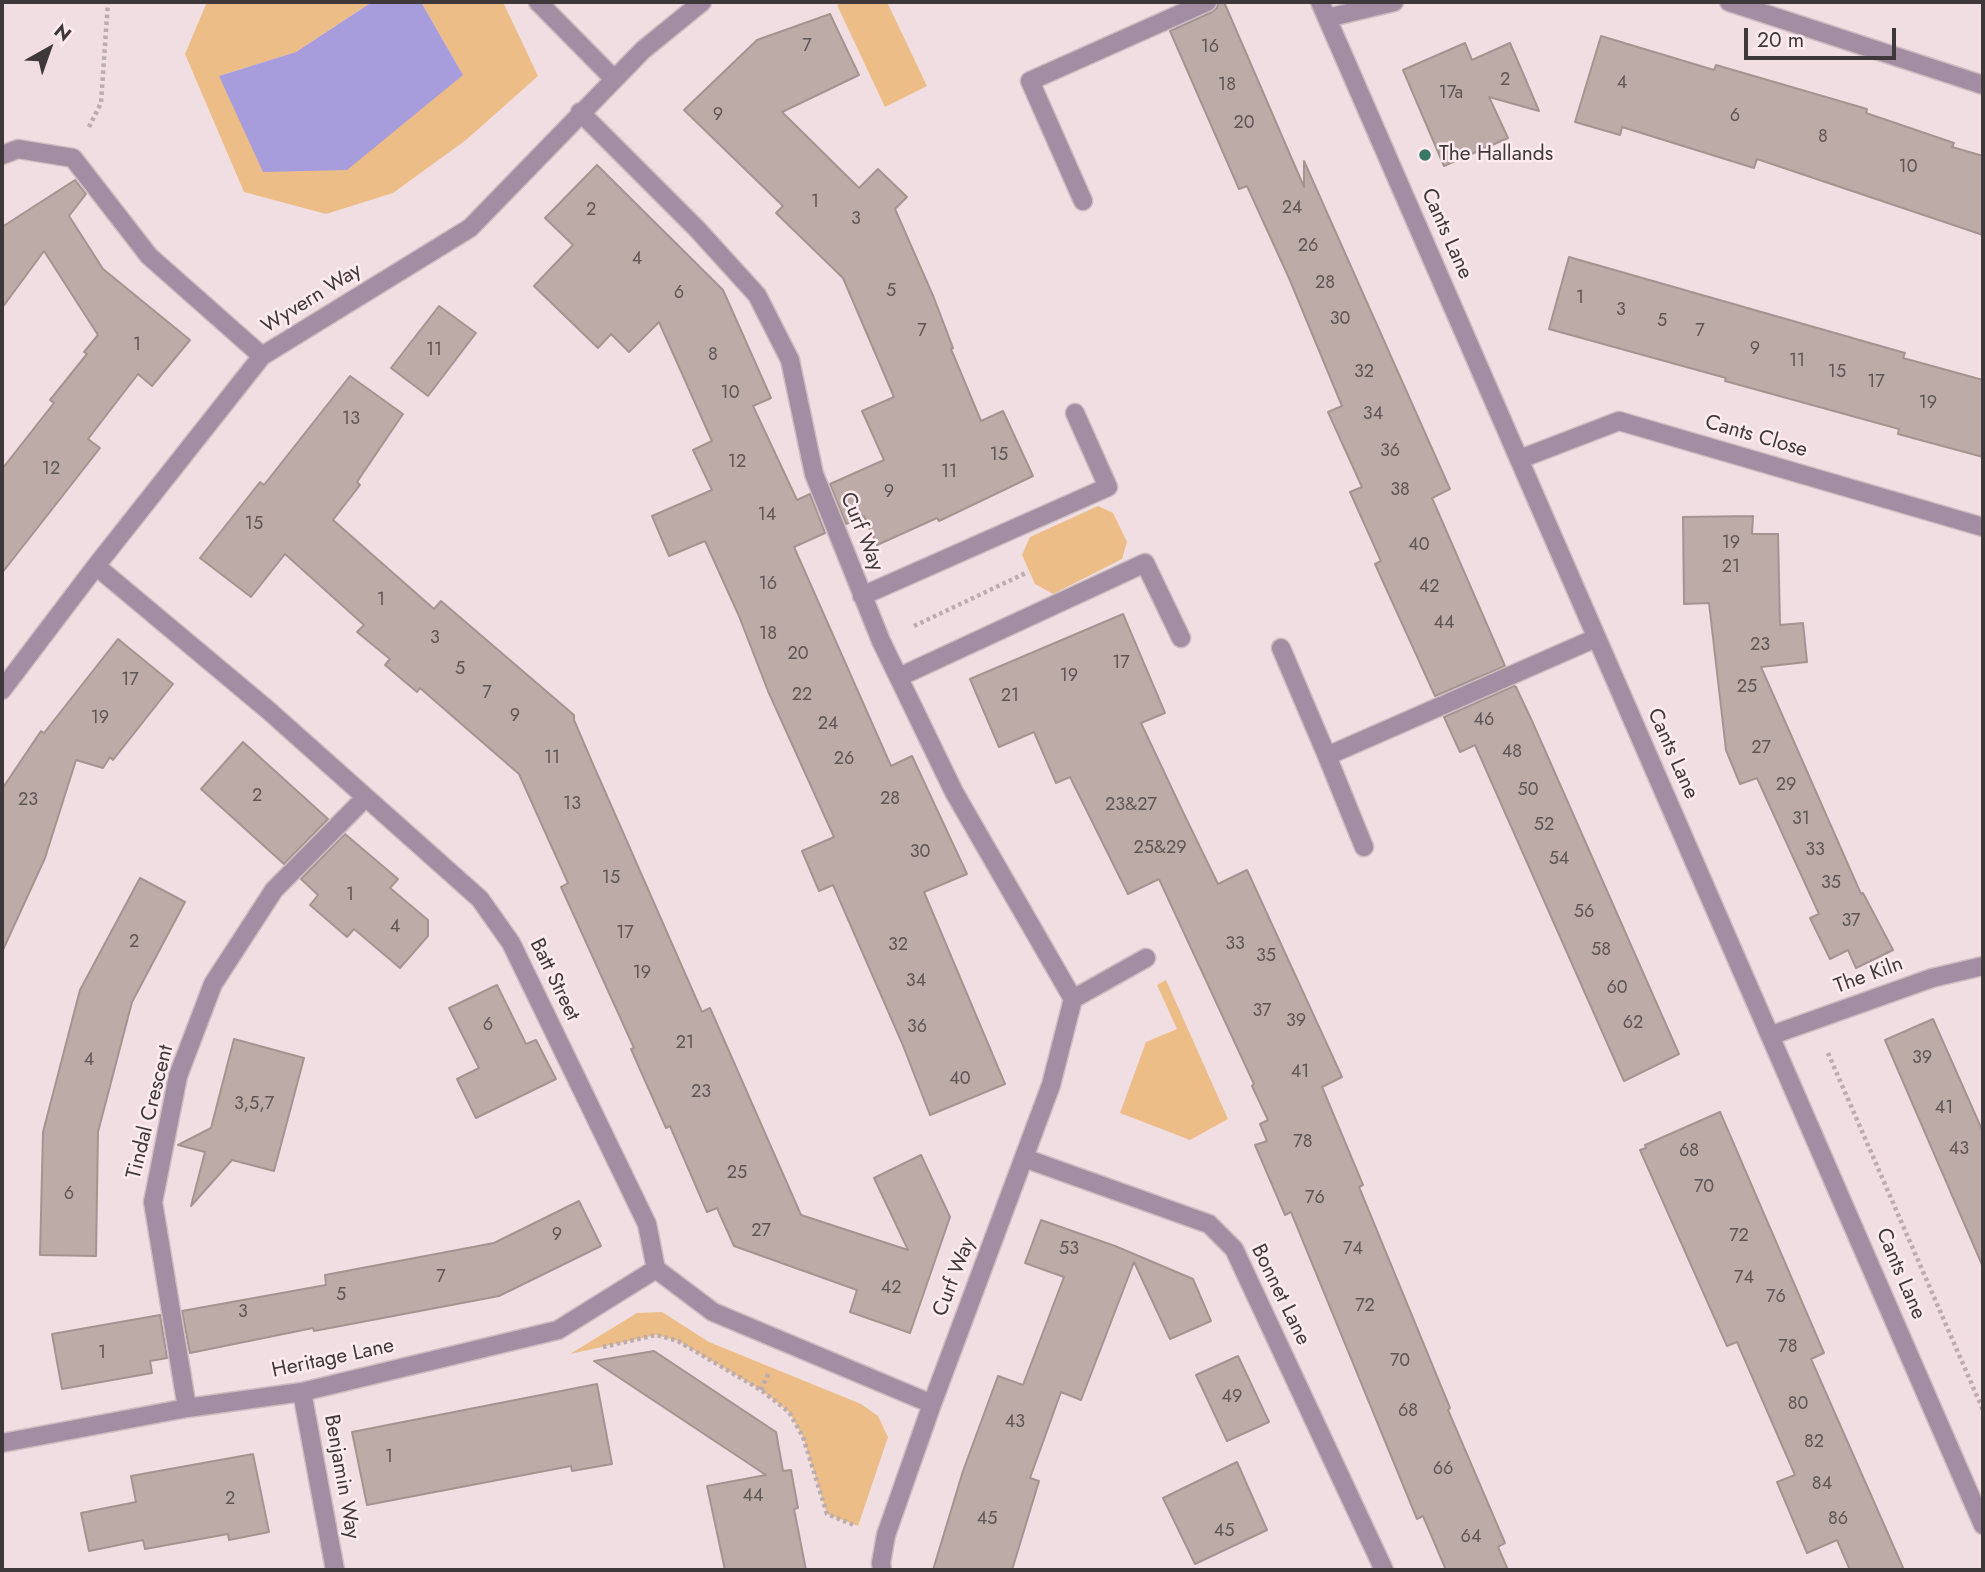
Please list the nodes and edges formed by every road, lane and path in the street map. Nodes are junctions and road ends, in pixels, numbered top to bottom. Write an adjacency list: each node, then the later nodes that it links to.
1 (108, 2): 12 (path)
2 (538, 2): 8 (street)
3 (702, 2): 8 (street, Wyvern Way)
4 (1207, 2): 13 (street)
5 (1394, 2): 7 (street)
6 (1729, 2): 9 (street)
7 (1324, 10): 16 (street, Cants Lane)
8 (614, 79): 10 (street, Wyvern Way)
9 (1983, 85)
10 (580, 112): 14 (street, Wyvern Way); 20 (street, Curf Way)
11 (2, 155): 12 (street)
12 (73, 159): 14 (street)
13 (1083, 201)
14 (262, 356): 18 (street, Wyvern Way)
15 (1075, 412): 20 (street)
16 (1520, 460): 17 (street, Cants Close); 22 (street, Cants Lane)
17 (1983, 527)
18 (96, 566): 26 (street, Wyvern Way); 28 (street, Batt Street)
19 (1028, 572): 23 (path)
20 (862, 596): 23 (street, Curf Way)
21 (1181, 638): 25 (street)
22 (1596, 638): 27 (street); 34 (street, Cants Lane)
23 (881, 641): 25 (street, Curf Way)
24 (1281, 648): 27 (street)
25 (898, 677): 32 (street, Curf Way)
26 (2, 690)
27 (1326, 756): 29 (street)
28 (365, 798): 36 (street, Batt Street); 40 (street, Tindal Crescent)
29 (1364, 847)
30 (1146, 958): 32 (street)
31 (1983, 966): 33 (street, The Kiln)
32 (1073, 999): 35 (street, Curf Way)
33 (1814, 1020): 34 (street, The Kiln); 41 (path, Cants Lane)
34 (1772, 1035): 43 (street, Cants Lane)
35 (1024, 1157): 39 (street, Curf Way); 47 (street, Bonnet Lane)
36 (656, 1269): 37 (street, Heritage Lane); 39 (street)
37 (558, 1331): 38 (street, Heritage Lane); 44 (path)
38 (302, 1392): 40 (street, Heritage Lane); 45 (street, Benjamin Way)
39 (932, 1404): 44 (street, Curf Way)
40 (187, 1408): 42 (street, Heritage Lane)
41 (1983, 1410)
42 (2, 1443)
43 (1983, 1525)
44 (886, 1535): 46 (street, Curf Way)
45 (335, 1570)
46 (882, 1570)
47 (1384, 1570)

